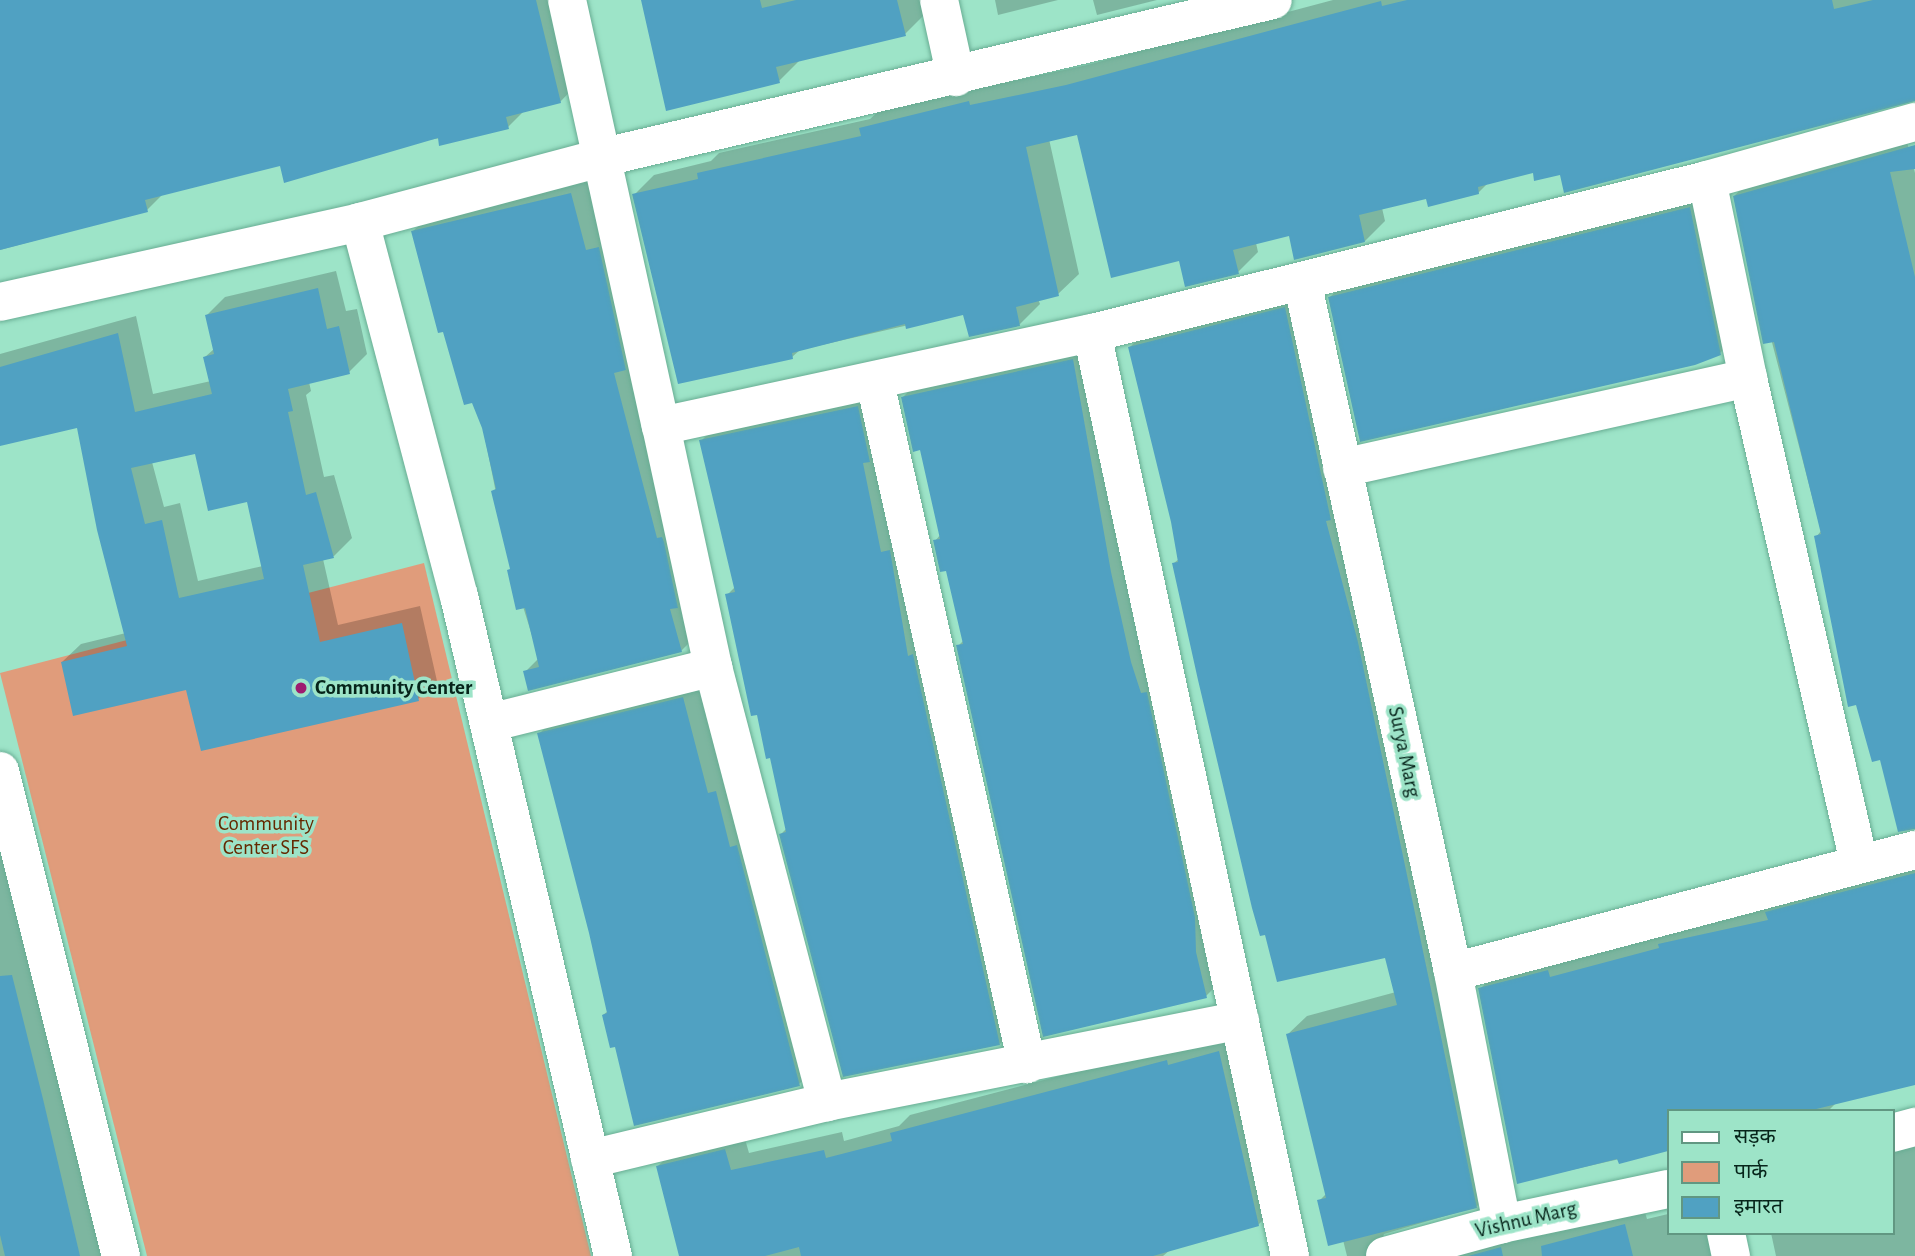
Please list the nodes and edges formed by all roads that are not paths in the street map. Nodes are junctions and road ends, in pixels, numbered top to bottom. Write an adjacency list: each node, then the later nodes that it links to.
1 (567, 0): 7 (street)
2 (939, 0): 5 (street)
3 (1273, 0): 4 (street)
4 (1208, 9): 5 (street)
5 (956, 77): 7 (street)
6 (1913, 133): 8 (street)
7 (600, 158): 9 (street); 15 (street)
8 (1707, 180): 10 (street); 13 (street)
9 (360, 222): 11 (street); 18 (street)
10 (1302, 281): 12 (street); 16 (street, Surya Marg)
11 (0, 302)
12 (1092, 333): 14 (street); 23 (street)
13 (1748, 378): 16 (street); 21 (street)
14 (875, 382): 15 (street); 24 (street)
15 (661, 426): 17 (street)
16 (1342, 468): 22 (street, Surya Marg)
17 (713, 667): 18 (street); 25 (street)
18 (489, 723): 28 (street)
19 (0, 771): 32 (street)
20 (1915, 850): 21 (street)
21 (1859, 863): 22 (street)
22 (1452, 972): 30 (street, Surya Marg)
23 (1240, 1020): 24 (street); 34 (street)
24 (1027, 1064): 25 (street)
25 (827, 1102): 28 (street)
26 (1915, 1127): 27 (street)
27 (1894, 1132)
28 (590, 1159): 33 (street)
29 (1666, 1189): 30 (street, Vishnu Marg)
30 (1502, 1224): 35 (street, Vishnu Marg)
31 (1726, 1235): 36 (street)
32 (121, 1256)
33 (612, 1256)
34 (1290, 1256)
35 (1385, 1256)
36 (1731, 1256)

